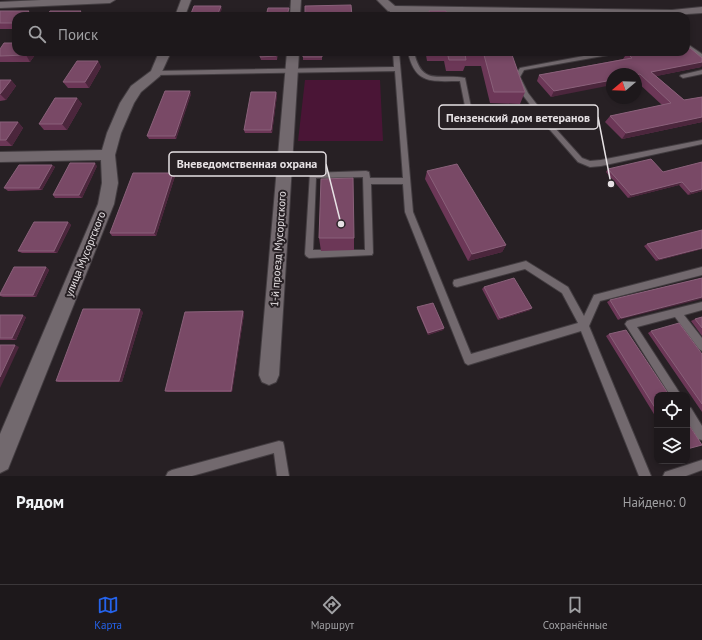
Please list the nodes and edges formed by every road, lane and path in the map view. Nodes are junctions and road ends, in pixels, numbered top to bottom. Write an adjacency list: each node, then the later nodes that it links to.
1 (106, 0): 2 (street); 6 (street)
2 (110, 0)
3 (186, 0): 8 (street)
4 (296, 0): 9 (street)
5 (382, 0): 10 (street)
6 (0, 4)
7 (702, 10): 11 (street)
8 (182, 12)
9 (295, 12)
10 (392, 12)
11 (682, 12)
12 (690, 48): 18 (lane)
13 (163, 56): 22 (street, улица Мусоргского)
14 (293, 56): 20 (street, 1-й проезд Мусоргского)
15 (396, 56): 19 (lane)
16 (412, 56): 24 (lane)
17 (591, 56): 24 (lane)
18 (702, 58)
19 (397, 69): 20 (lane); 29 (lane)
20 (291, 72): 22 (lane); 36 (street, 1-й проезд Мусоргского)
21 (702, 72): 23 (lane)
22 (156, 73): 26 (street, улица Мусоргского)
23 (683, 76)
24 (546, 121): 25 (lane)
25 (702, 142)
26 (108, 155): 27 (street); 40 (street, улица Мусоргского)
27 (0, 157)
28 (366, 181): 28 (lane); 29 (lane)
29 (405, 181): 34 (lane)
30 (702, 271): 34 (lane)
31 (457, 283): 34 (lane)
32 (702, 306): 33 (lane)
33 (677, 312): 35 (lane); 37 (lane)
34 (584, 326): 44 (lane)
35 (702, 346)
36 (269, 375)
37 (674, 392)
38 (690, 417): 39 (lane)
39 (702, 435)
40 (0, 461)
41 (702, 465): 45 (lane)
42 (172, 476): 43 (lane)
43 (283, 476)
44 (645, 476)
45 (669, 476)

